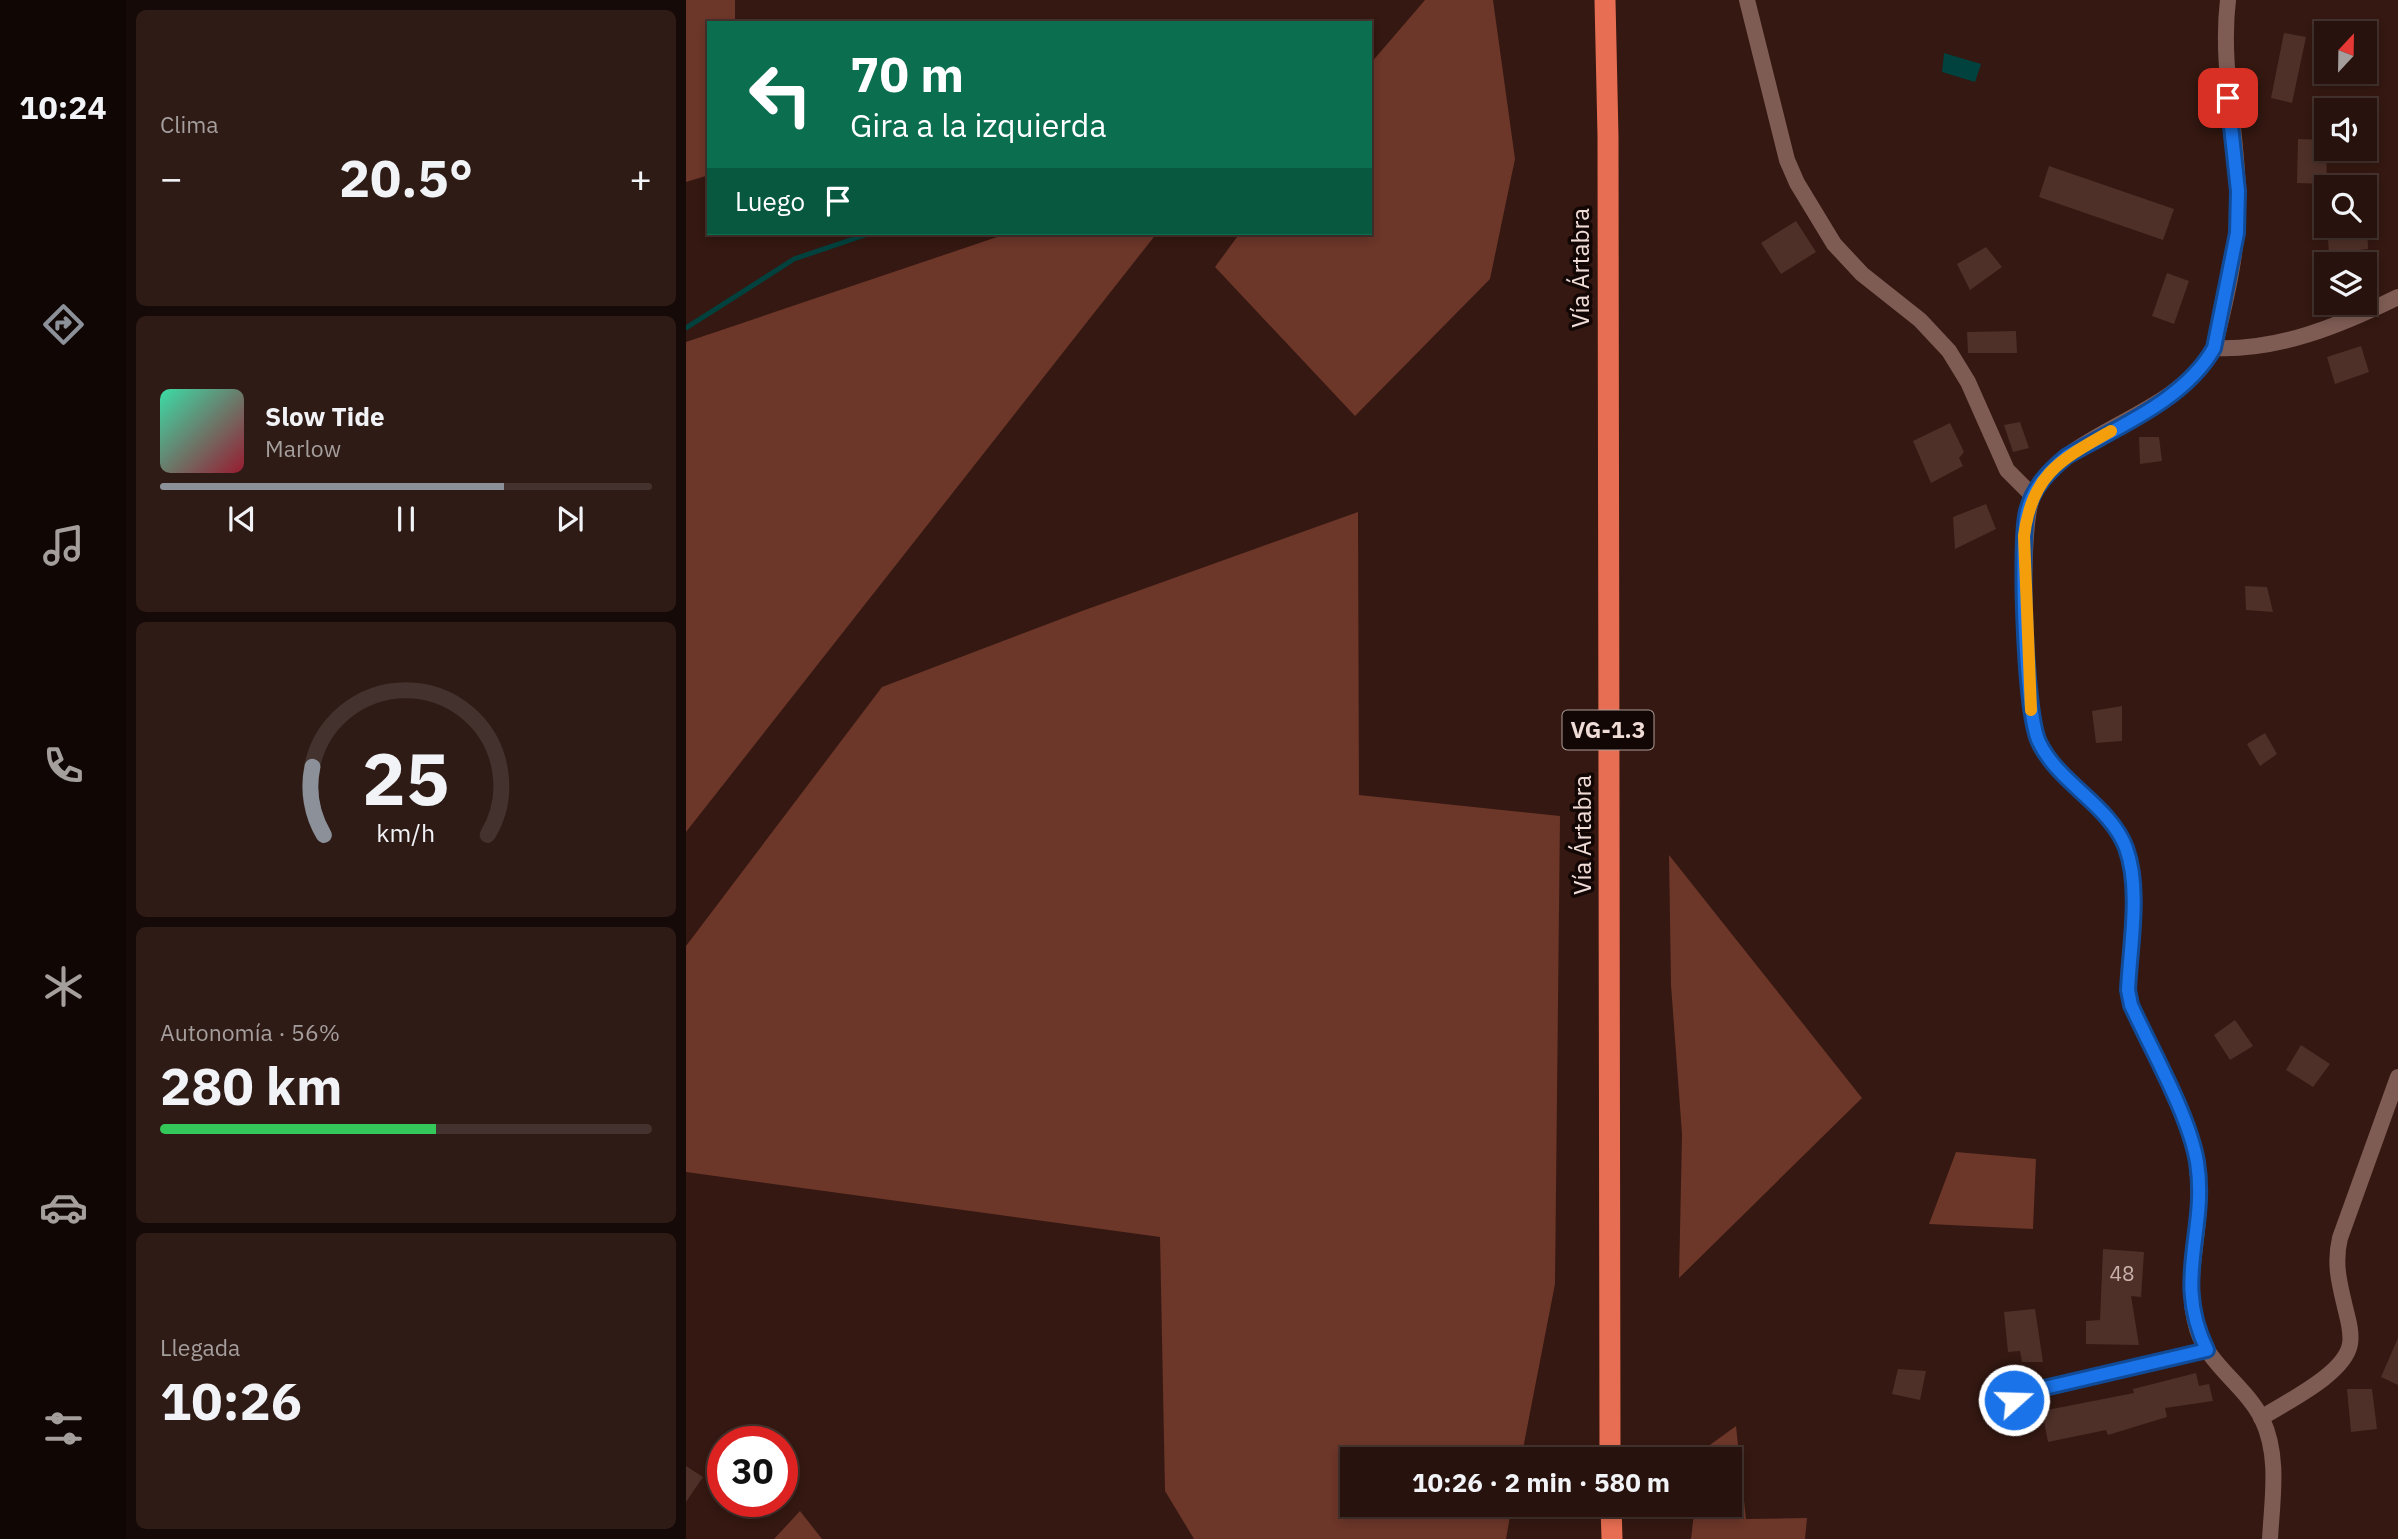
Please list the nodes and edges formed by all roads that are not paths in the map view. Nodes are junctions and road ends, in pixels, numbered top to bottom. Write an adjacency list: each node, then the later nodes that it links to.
1 (1605, 0): 11 (highway, Vía Ártabra / VG-1.3)
2 (1747, 0): 6 (street)
3 (2228, 0): 5 (street)
4 (2398, 297): 5 (street)
5 (2214, 348): 6 (street)
6 (2033, 496): 8 (street)
7 (2398, 1077): 10 (street)
8 (2207, 1350): 9 (street); 10 (street)
9 (2014, 1400)
10 (2261, 1418): 14 (street)
11 (1610, 1447)
12 (1611, 1517): 13 (highway)
13 (1612, 1539)
14 (2270, 1539)

